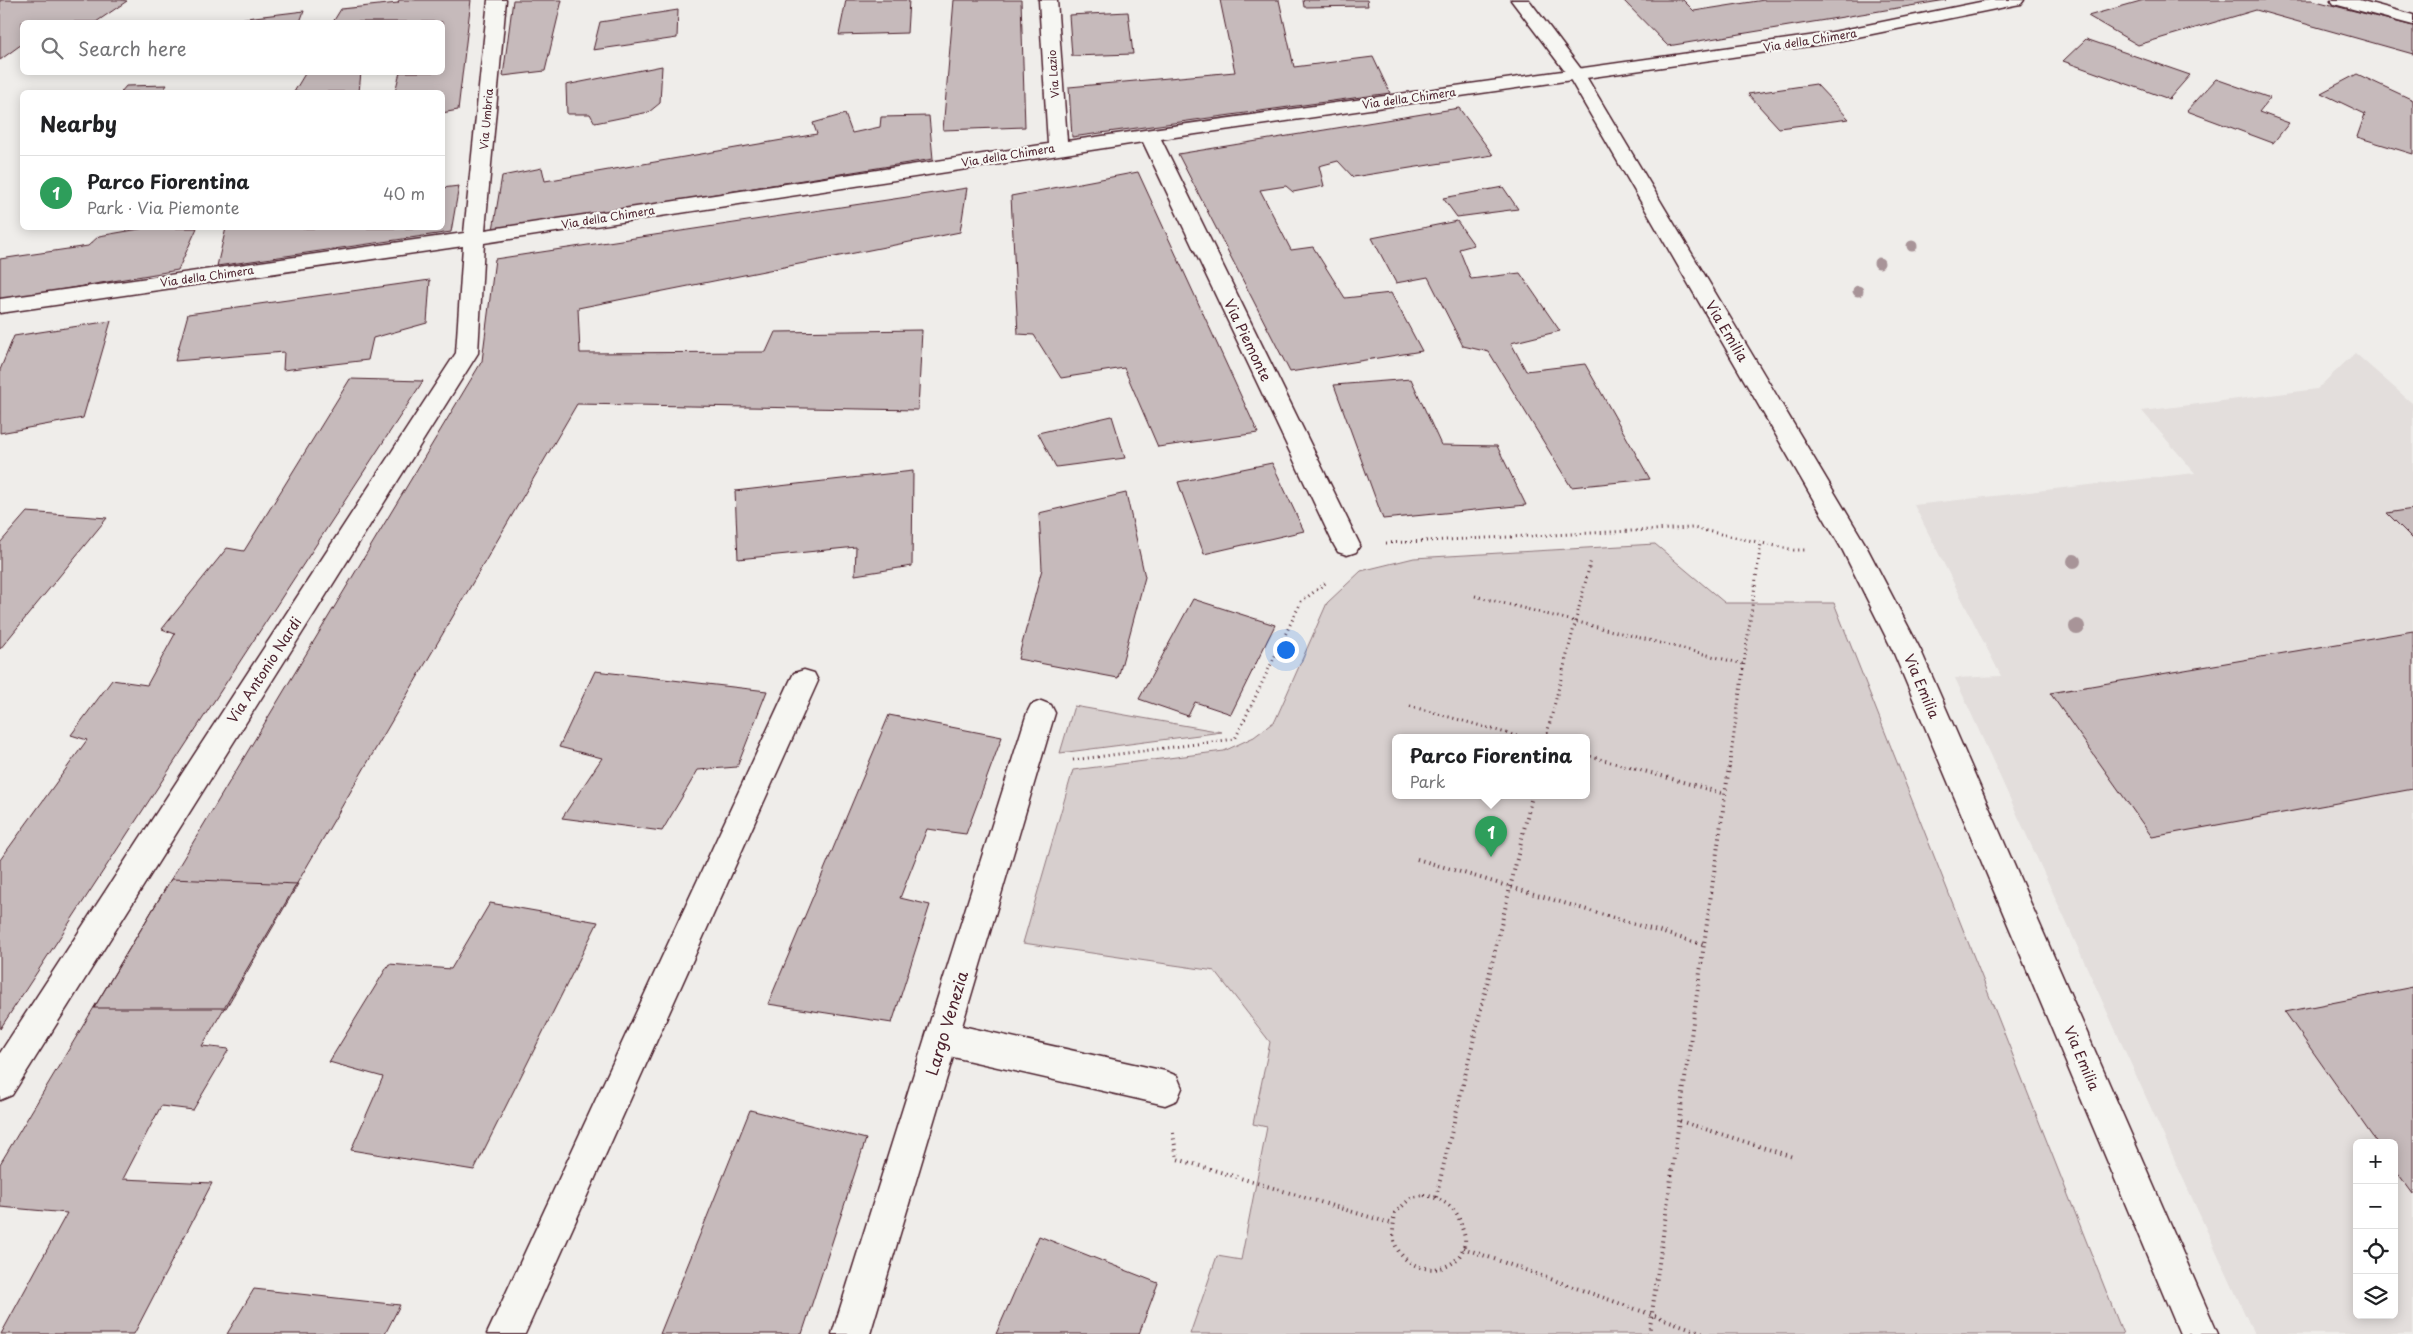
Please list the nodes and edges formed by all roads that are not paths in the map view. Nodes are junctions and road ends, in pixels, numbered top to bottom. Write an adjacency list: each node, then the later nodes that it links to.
1 (497, 0): 11 (street, Via Umbria)
2 (1048, 0): 10 (street, Via Lazio)
3 (1520, 0): 8 (street, Via Emilia)
4 (2015, 0): 6 (street, Via della Chimera)
5 (2340, 0): 7 (street)
6 (1971, 4): 8 (street, Via della Chimera)
7 (2413, 20)
8 (1575, 73): 9 (street, Via della Chimera); 21 (street, Via Emilia)
9 (1149, 135): 10 (street, Via della Chimera); 13 (street, Via Piemonte)
10 (1058, 148): 11 (street, Via della Chimera)
11 (474, 238): 12 (street, Via della Chimera); 17 (street, Via Antonio Nardi)
12 (0, 306)
13 (1347, 545)
14 (804, 681): 19 (street)
15 (1041, 713): 16 (street, Largo Venezia)
16 (942, 1038): 18 (street); 20 (street, Largo Venezia)
17 (0, 1084)
18 (1165, 1088)
19 (506, 1334)
20 (851, 1334)
21 (2199, 1334)

